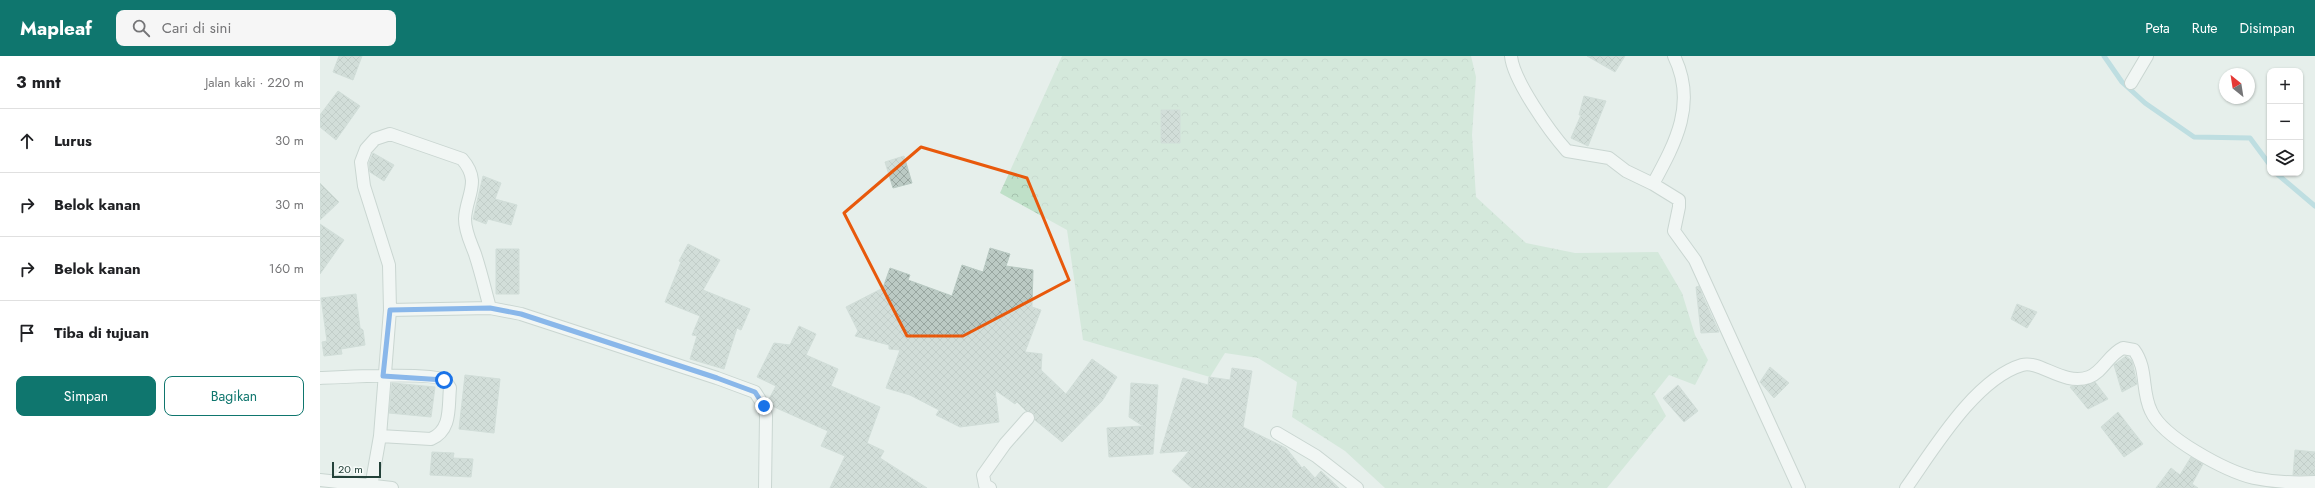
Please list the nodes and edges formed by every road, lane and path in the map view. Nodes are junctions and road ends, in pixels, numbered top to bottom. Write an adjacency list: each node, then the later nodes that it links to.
1 (1510, 56): 5 (street)
2 (1674, 56): 5 (street)
3 (2147, 56): 4 (street)
4 (2131, 83)
5 (1653, 184): 20 (street)
6 (490, 308): 7 (street); 7 (street); 17 (street)
7 (390, 310): 8 (street)
8 (383, 376): 9 (street); 12 (street); 12 (street)
9 (320, 378)
10 (1028, 418): 18 (street)
11 (1277, 433): 19 (street)
12 (380, 436): 15 (street)
13 (320, 480): 15 (street)
14 (2315, 482): 21 (street)
15 (371, 487): 16 (street)
16 (392, 488)
17 (765, 488)
18 (990, 488)
19 (1357, 488)
20 (1799, 488)
21 (1906, 488)

